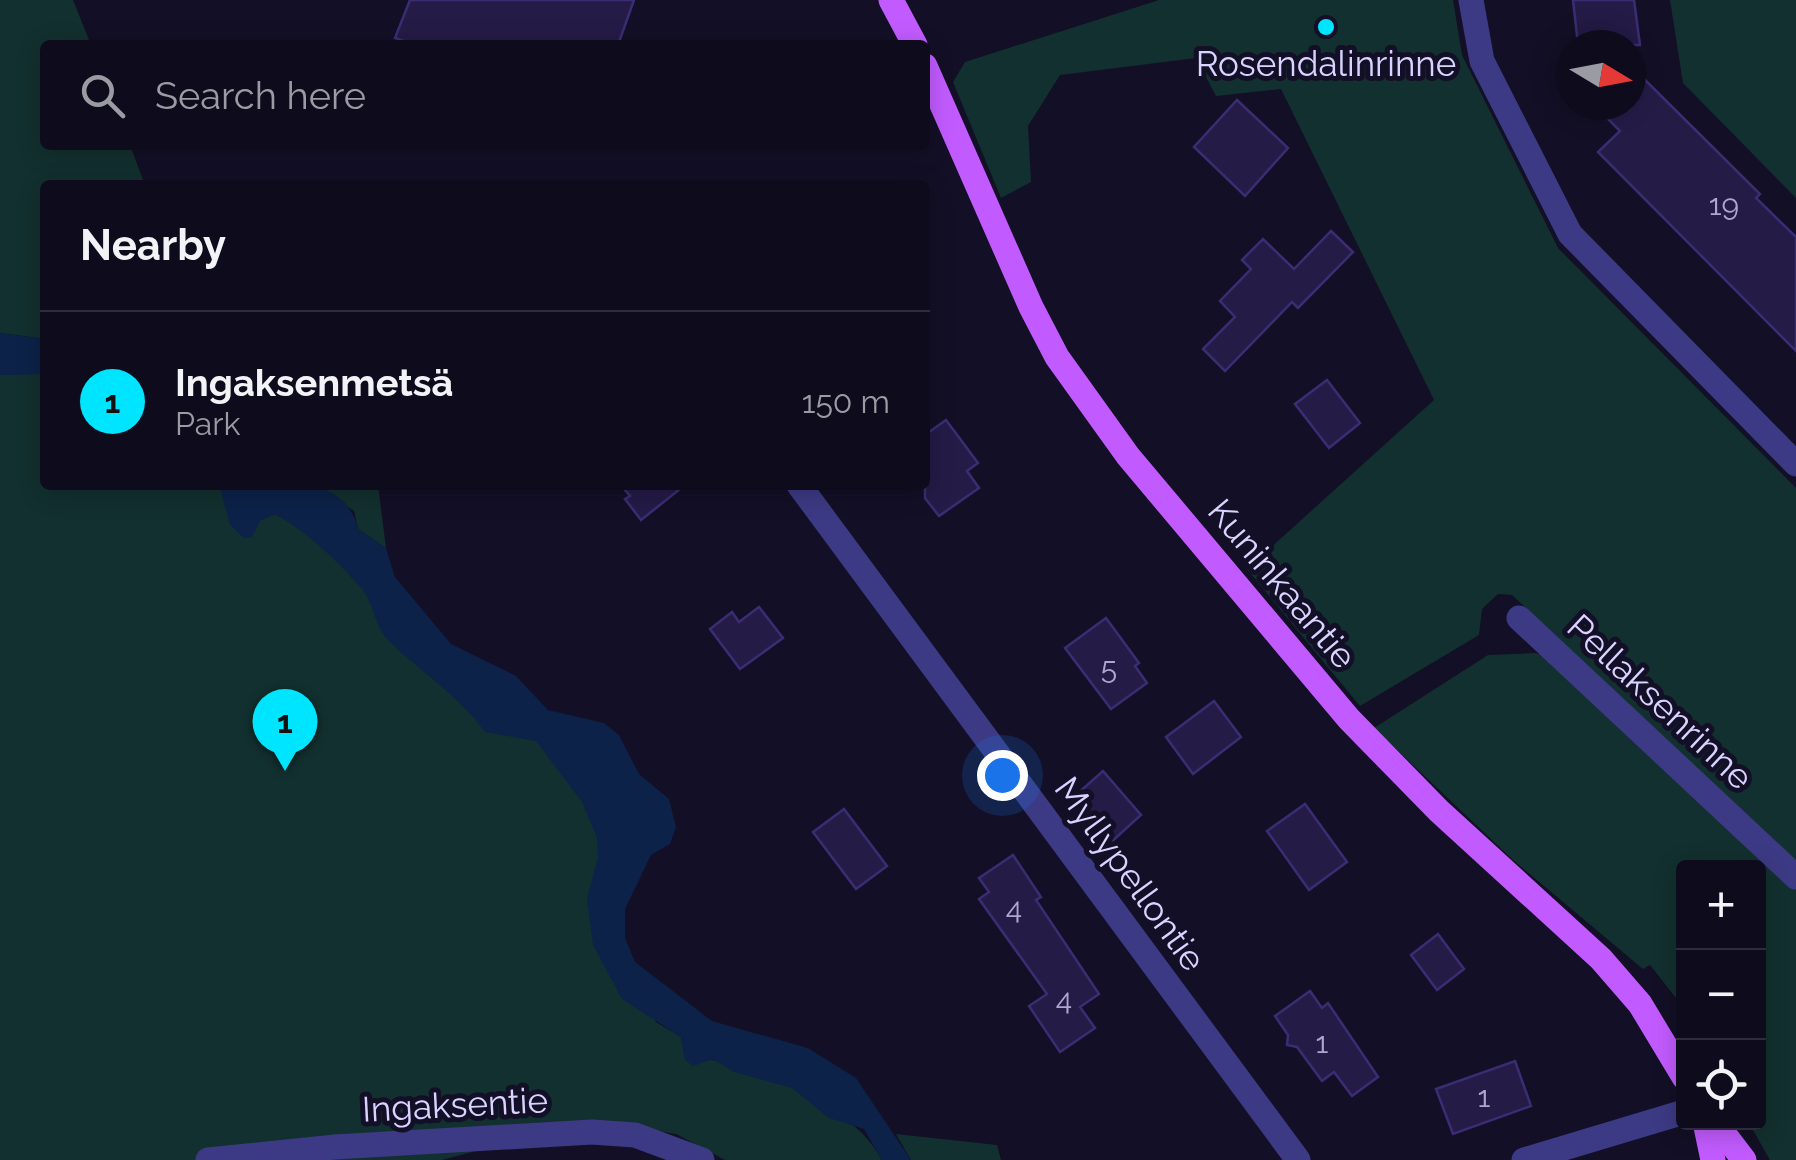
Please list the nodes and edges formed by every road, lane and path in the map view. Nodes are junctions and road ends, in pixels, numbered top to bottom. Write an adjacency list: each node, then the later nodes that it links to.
1 (891, 0): 3 (main road)
2 (1471, 0): 5 (street)
3 (912, 40)
4 (930, 77): 9 (main road, Kuninkaantie)
5 (1796, 464)
6 (803, 490): 15 (street, Myllypellontie)
7 (1519, 618): 8 (street, Pellaksenrinne)
8 (1796, 877)
9 (1676, 1063)
10 (1676, 1114): 16 (street)
11 (1707, 1130): 17 (main road)
12 (1720, 1130): 18 (main road)
13 (208, 1160): 14 (street, Ingaksentie)
14 (702, 1160)
15 (1298, 1160)
16 (1524, 1160)
17 (1713, 1160)
18 (1744, 1160)

